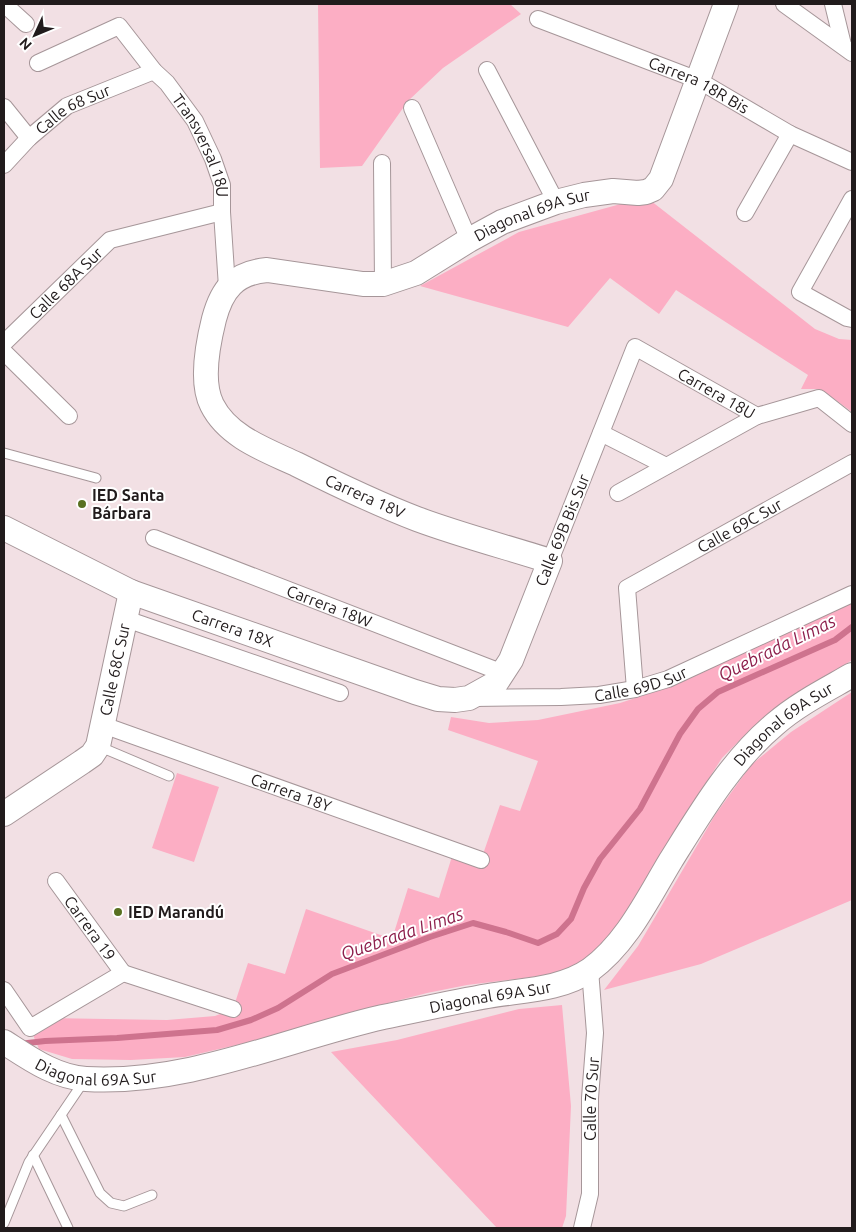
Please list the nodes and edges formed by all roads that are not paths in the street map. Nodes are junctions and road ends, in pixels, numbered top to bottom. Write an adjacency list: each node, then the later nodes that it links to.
1 (4, 4): 6 (street)
2 (726, 4): 11 (street, Diagonal 69A Sur)
3 (784, 4): 7 (street)
4 (833, 4): 7 (street)
5 (538, 19): 11 (street, Carrera 18R Bis)
6 (26, 24)
7 (847, 49)
8 (38, 63): 10 (street, Transversal 18U)
9 (486, 70): 20 (street)
10 (154, 71): 15 (street, Calle 68 Sur); 21 (street, Transversal 18U)
11 (698, 80): 14 (street, Carrera 18R Bis); 20 (street, Diagonal 69A Sur)
12 (4, 107): 15 (street)
13 (412, 108): 23 (street)
14 (790, 134): 16 (street, Carrera 18R Bis); 22 (street)
15 (30, 138): 18 (street, Calle 68 Sur)
16 (852, 162)
17 (382, 163): 24 (street)
18 (4, 165)
19 (852, 199): 26 (street)
20 (556, 202): 23 (street, Diagonal 69A Sur)
21 (222, 212): 25 (street, Transversal 18U); 27 (street, Calle 68A Sur)
22 (745, 213)
23 (469, 240): 24 (street, Diagonal 69A Sur)
24 (383, 284): 25 (street, Diagonal 69A Sur)
25 (227, 287): 41 (street, Carrera 18V)
26 (852, 319)
27 (4, 343)
28 (635, 347): 31 (street, Carrera 18U); 33 (street, Calle 69B Bis Sur)
29 (4, 352): 30 (street)
30 (69, 416)
31 (757, 416): 32 (street, Carrera 18U); 36 (street)
32 (852, 424)
33 (601, 432): 36 (street); 41 (street, Calle 69B Bis Sur)
34 (4, 453): 37 (lane)
35 (852, 463): 47 (street, Calle 69C Sur)
36 (666, 466): 38 (street)
37 (96, 478)
38 (618, 493)
39 (4, 528): 42 (street, Carrera 18X)
40 (154, 538): 45 (street, Carrera 18W)
41 (550, 561): 45 (street, Calle 69B Bis Sur)
42 (131, 592): 44 (street, Calle 68C Sur); 49 (street, Carrera 18X)
43 (852, 594): 47 (street, Calle 69D Sur)
44 (126, 619): 48 (street, Carrera 18X); 50 (street, Calle 68C Sur)
45 (503, 673): 49 (street, Calle 69B Bis Sur)
46 (852, 675): 55 (street, Diagonal 69A Sur)
47 (635, 689): 49 (street, Calle 69D Sur)
48 (340, 693)
49 (470, 698)
50 (100, 736): 51 (lane); 52 (street); 53 (street, Carrera 18Y)
51 (169, 776)
52 (4, 814)
53 (481, 860)
54 (56, 881): 56 (street, Carrera 19)
55 (590, 970): 60 (street, Diagonal 69A Sur); 66 (street, Calle 70 Sur)
56 (123, 973): 57 (street); 58 (street)
57 (4, 990)
58 (233, 1009)
59 (4, 1042): 60 (street, Diagonal 69A Sur)
60 (86, 1079): 61 (lane)
61 (61, 1115): 62 (lane); 63 (lane)
62 (33, 1155): 64 (lane); 65 (lane)
63 (152, 1195)
64 (4, 1223)
65 (68, 1228)
66 (582, 1228)

